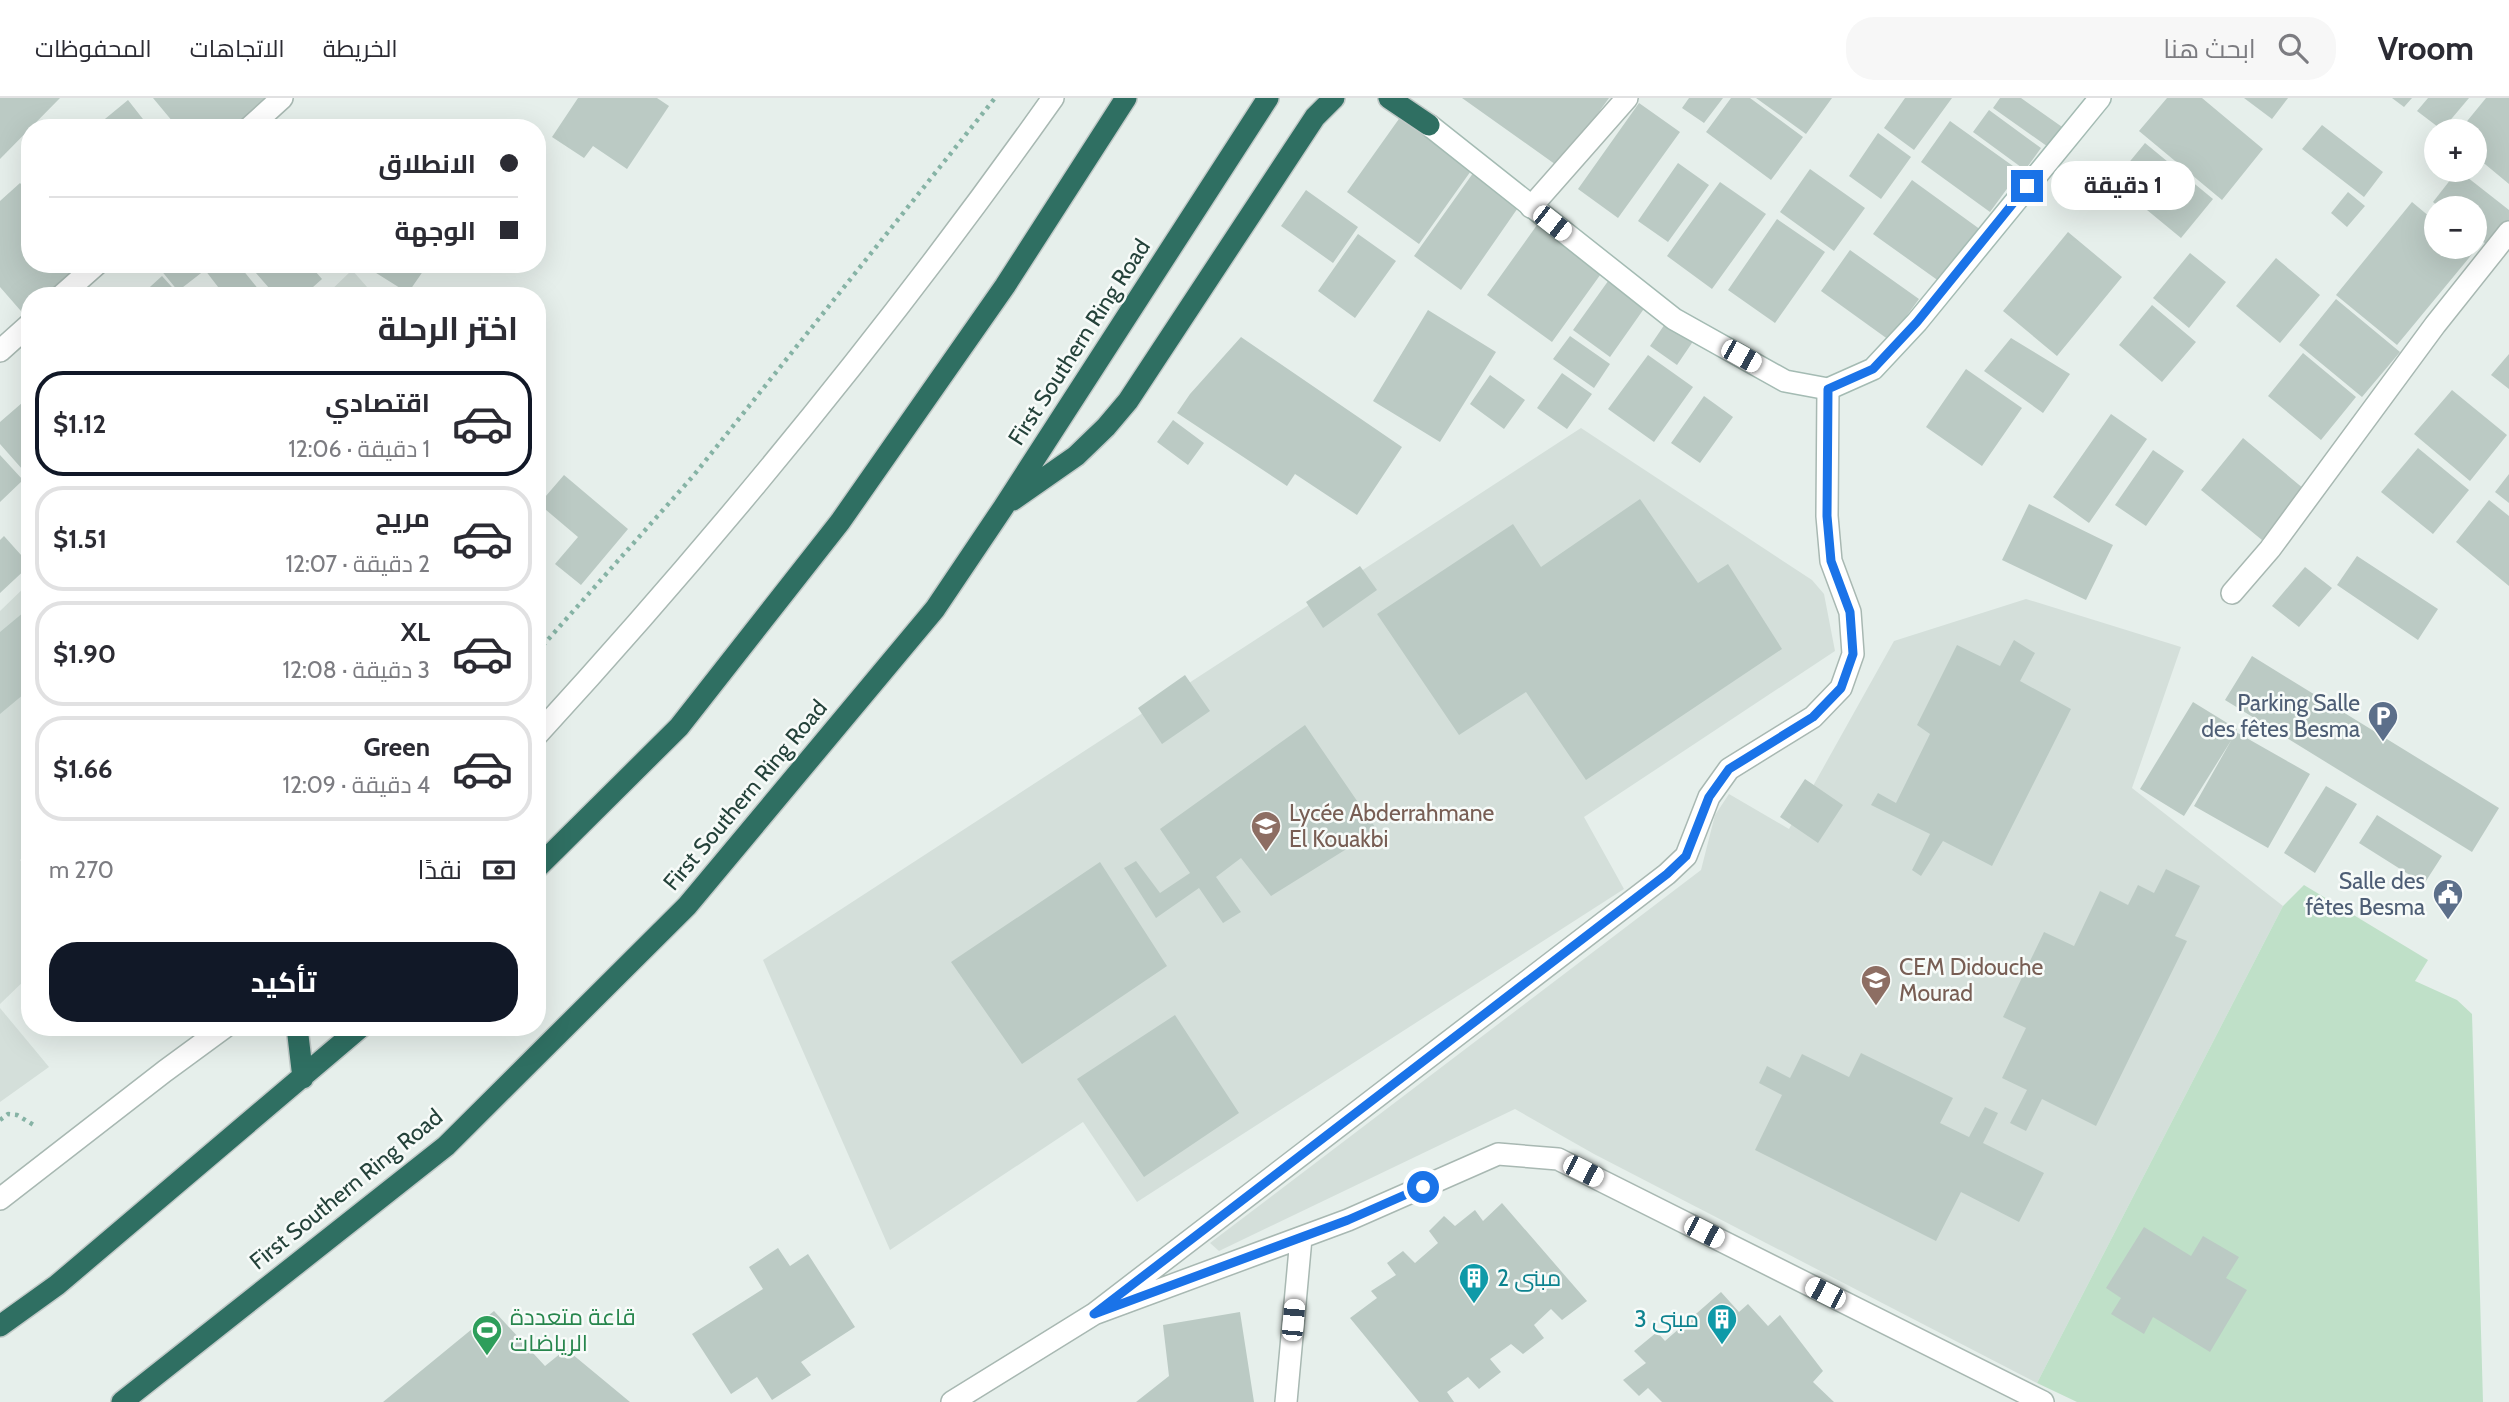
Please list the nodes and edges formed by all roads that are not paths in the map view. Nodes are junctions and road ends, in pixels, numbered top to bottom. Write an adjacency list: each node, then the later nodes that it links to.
1 (282, 98): 9 (street)
2 (1053, 98): 20 (street)
3 (1126, 98): 21 (highway)
4 (1268, 98): 18 (highway, First Southern Ring Road)
5 (1334, 98): 18 (highway)
6 (1389, 98): 10 (highway)
7 (1627, 98): 11 (street)
8 (2100, 98): 17 (street)
9 (259, 119)
10 (1429, 125): 11 (street)
11 (1531, 207): 17 (street)
12 (2509, 232): 19 (street)
13 (87, 273): 14 (street)
14 (71, 287)
15 (21, 332): 16 (street)
16 (0, 351)
17 (1828, 389): 28 (street)
18 (1003, 508): 30 (highway, First Southern Ring Road)
19 (2232, 593)
20 (546, 725)
21 (546, 859)
22 (213, 1036): 26 (street)
23 (298, 1036): 25 (highway)
24 (351, 1036): 25 (highway)
25 (303, 1078): 29 (highway)
26 (0, 1199)
27 (1301, 1238): 28 (street); 32 (street); 33 (street)
28 (1094, 1314): 31 (street)
29 (0, 1326)
30 (122, 1402)
31 (951, 1402)
32 (1286, 1402)
33 (2043, 1402)

